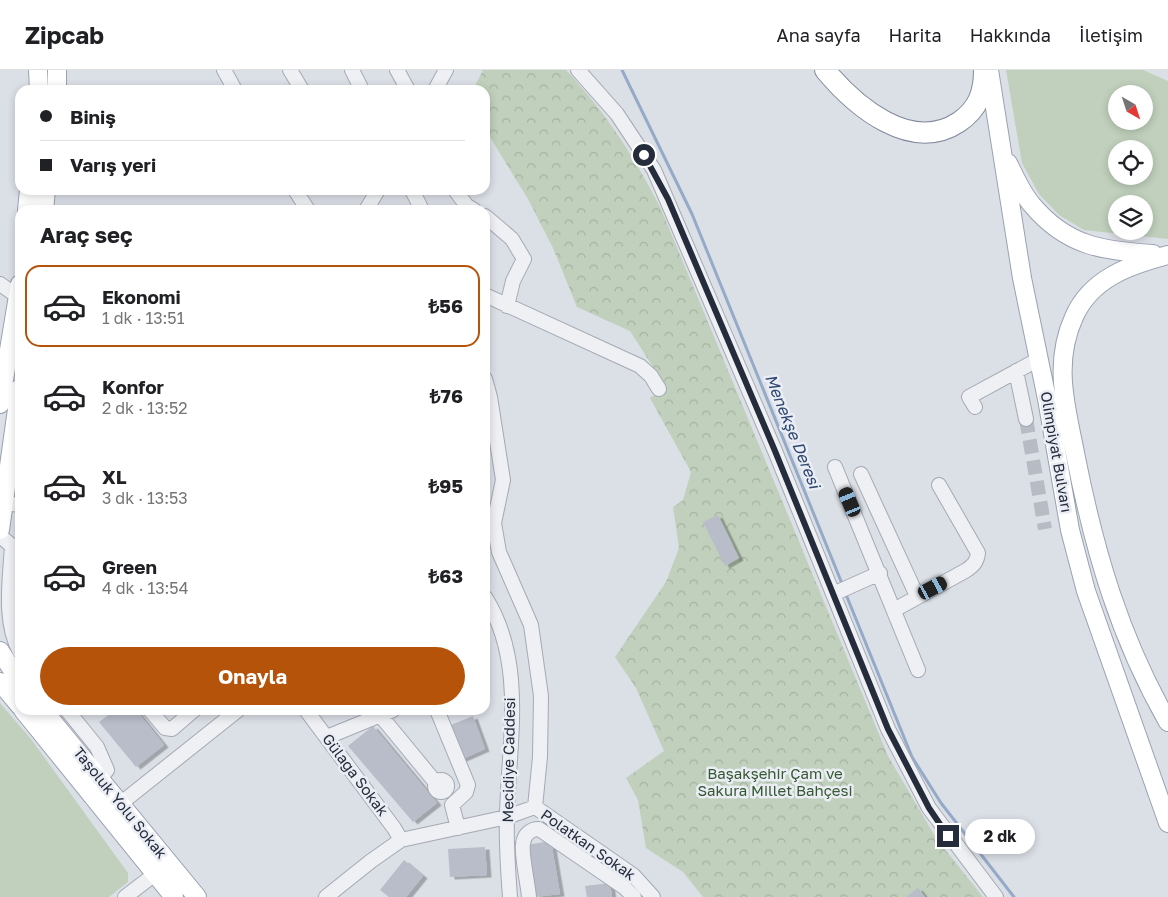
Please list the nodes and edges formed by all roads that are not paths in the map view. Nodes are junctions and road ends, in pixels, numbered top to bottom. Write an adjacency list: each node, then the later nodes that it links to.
1 (38, 70): 12 (main road)
2 (57, 70): 13 (main road)
3 (224, 70): 14 (street)
4 (290, 70): 15 (street)
5 (352, 70): 16 (street)
6 (397, 70): 17 (street)
7 (578, 70): 44 (street)
8 (825, 70): 9 (highway)
9 (984, 70)
10 (989, 70): 19 (main road, Olimpiyat Bulvarı)
11 (444, 71): 18 (street)
12 (39, 85)
13 (57, 85)
14 (232, 85)
15 (299, 85)
16 (360, 85)
17 (405, 85)
18 (437, 85)
19 (1002, 153): 21 (main road); 27 (main road, Olimpiyat Bulvarı)
20 (490, 220): 25 (street)
21 (1168, 255): 64 (main road)
22 (0, 284): 23 (street)
23 (15, 291)
24 (490, 298): 25 (street)
25 (507, 306): 29 (street)
26 (15, 321): 30 (main road)
27 (1039, 359): 28 (street); 71 (main road, Olimpiyat Bulvarı)
28 (1016, 371): 31 (street); 32 (street)
29 (660, 389)
30 (0, 404)
31 (976, 407)
32 (1026, 419)
33 (491, 434): 42 (street)
34 (15, 460): 38 (main road)
35 (835, 467): 43 (street)
36 (861, 474): 45 (street)
37 (939, 485): 45 (street)
38 (12, 504): 39 (main road)
39 (0, 530)
40 (0, 536): 48 (street)
41 (490, 543): 42 (street)
42 (499, 552): 69 (street)
43 (880, 573): 44 (street); 47 (street)
44 (832, 594): 83 (street)
45 (917, 596): 47 (street)
46 (490, 607): 70 (street, Mecidiye Caddesi)
47 (894, 610): 50 (street)
48 (15, 640)
49 (0, 651): 51 (main road)
50 (918, 670)
51 (15, 674)
52 (0, 682): 53 (main road)
53 (15, 700)
54 (27, 715): 74 (main road, Taşoluk Yolu Sokak)
55 (47, 715): 66 (main road, Taşoluk Yolu Sokak)
56 (71, 715): 66 (street)
57 (154, 715): 58 (street)
58 (188, 715)
59 (232, 715): 68 (street)
60 (310, 715): 65 (street, Gülağa Sokak)
61 (381, 715): 65 (street)
62 (387, 715): 67 (street)
63 (439, 715): 72 (street)
64 (1168, 722)
65 (327, 737): 73 (street, Gülağa Sokak)
66 (100, 779): 68 (main road, Taşoluk Yolu Sokak)
67 (436, 783)
68 (120, 804): 77 (main road, Taşoluk Yolu Sokak)
69 (535, 807): 70 (street, Polatkan Sokak); 82 (street, Polatkan Sokak)
70 (507, 817): 72 (street, Polatkan Sokak); 79 (street, Mecidiye Caddesi)
71 (1168, 823)
72 (458, 828): 73 (street, Polatkan Sokak)
73 (401, 840): 78 (street)
74 (155, 874): 75 (street); 76 (main road, Taşoluk Yolu Sokak)
75 (126, 897)
76 (174, 897)
77 (197, 897)
78 (326, 897)
79 (510, 897)
80 (529, 897): 81 (street)
81 (634, 897)
82 (653, 897)
83 (996, 897)

